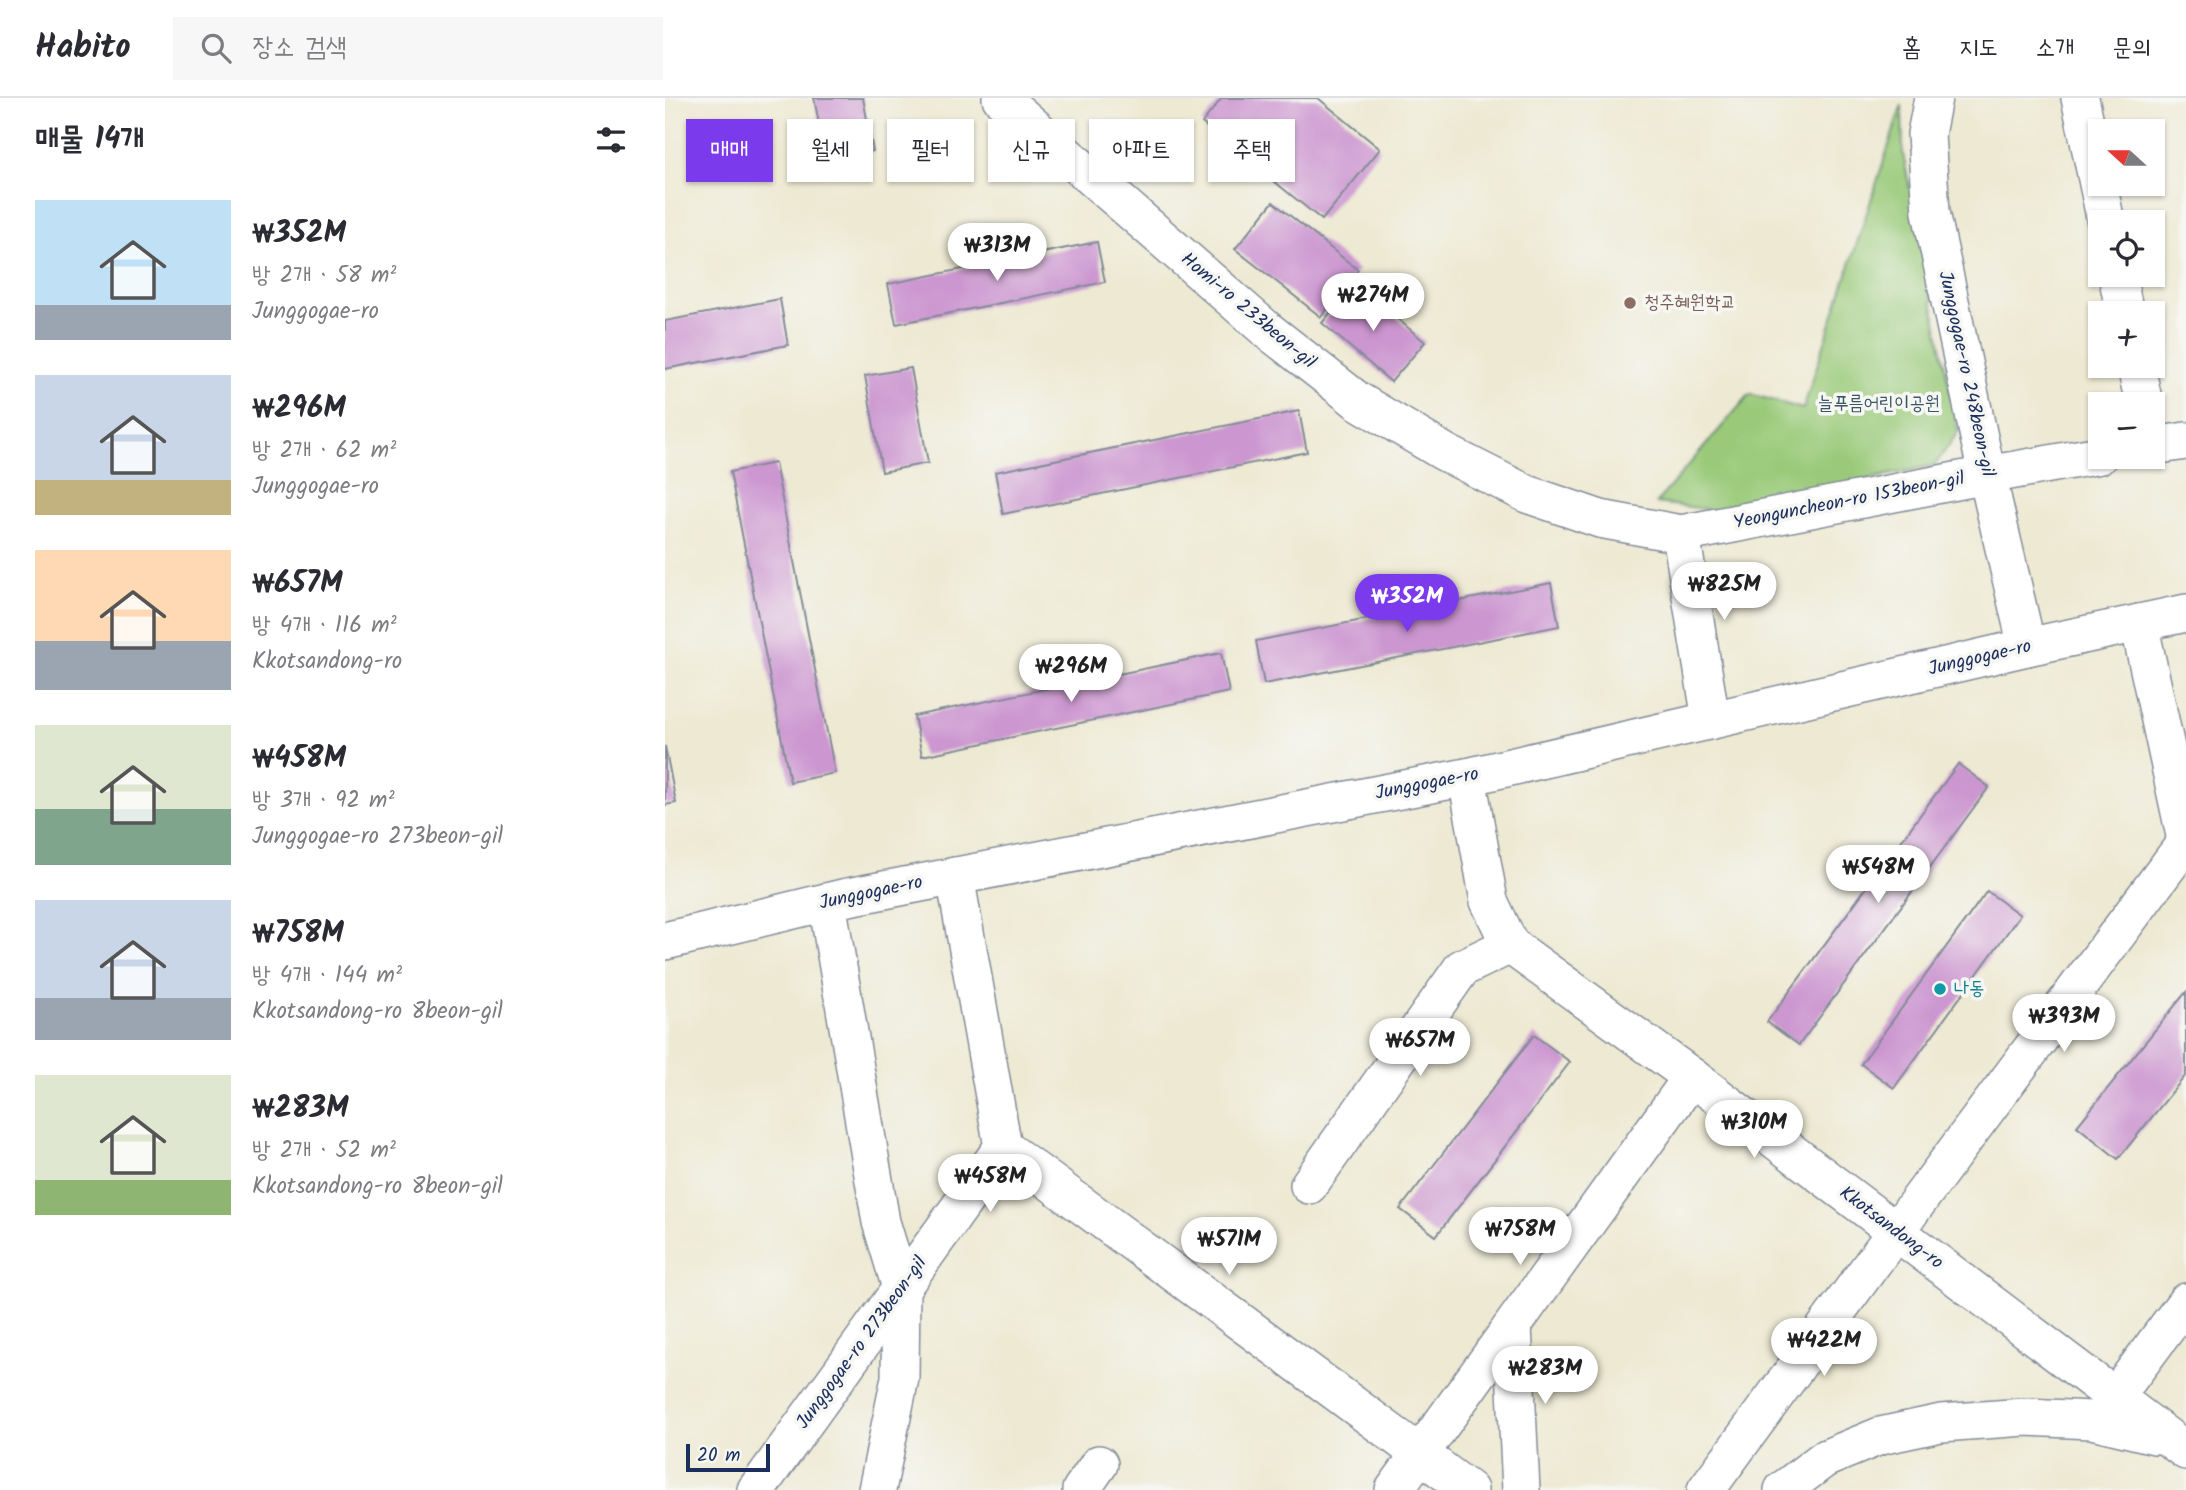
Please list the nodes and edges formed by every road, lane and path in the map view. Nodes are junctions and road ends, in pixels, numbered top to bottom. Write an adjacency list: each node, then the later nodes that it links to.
1 (1001, 98): 9 (street, Homi-ro 233beon-gil)
2 (1933, 98): 8 (street, Junggogae-ro 248beon-gil)
3 (2080, 98): 4 (street)
4 (2103, 210)
5 (2186, 440): 6 (street)
6 (2165, 444)
7 (2088, 457): 8 (street, Yeonguncheon-ro 153beon-gil)
8 (1987, 475): 9 (street, Yeonguncheon-ro 153beon-gil); 12 (street, Junggogae-ro 248beon-gil)
9 (1681, 534): 13 (street)
10 (2186, 613): 11 (street, Junggogae-ro)
11 (2139, 623): 12 (street, Junggogae-ro); 15 (street)
12 (2027, 647): 13 (street, Junggogae-ro)
13 (1711, 720): 14 (street, Junggogae-ro)
14 (1467, 777): 16 (street, Junggogae-ro); 19 (street, Kkotsandong-ro)
15 (2186, 841): 23 (street)
16 (955, 876): 17 (street, Junggogae-ro); 21 (street)
17 (827, 902): 18 (street, Junggogae-ro); 24 (street)
18 (665, 941)
19 (1510, 945): 20 (street, Kkotsandong-ro); 22 (street)
20 (1692, 1077): 23 (street, Kkotsandong-ro); 26 (street)
21 (1003, 1147): 24 (street, Junggogae-ro 273beon-gil); 29 (street)
22 (1308, 1185)
23 (1896, 1231): 27 (street, Kkotsandong-ro); 35 (street)
24 (901, 1288): 30 (street, Junggogae-ro 273beon-gil); 31 (street)
25 (2186, 1302): 27 (street)
26 (1513, 1326): 29 (street); 34 (street)
27 (2115, 1397): 28 (street, Kkotsandong-ro)
28 (2177, 1444): 36 (street, Kkotsandong-ro)
29 (1420, 1454): 32 (street); 33 (street)
30 (756, 1490)
31 (877, 1490)
32 (1394, 1490)
33 (1469, 1490)
34 (1521, 1490)
35 (1706, 1490)
36 (1783, 1490)

